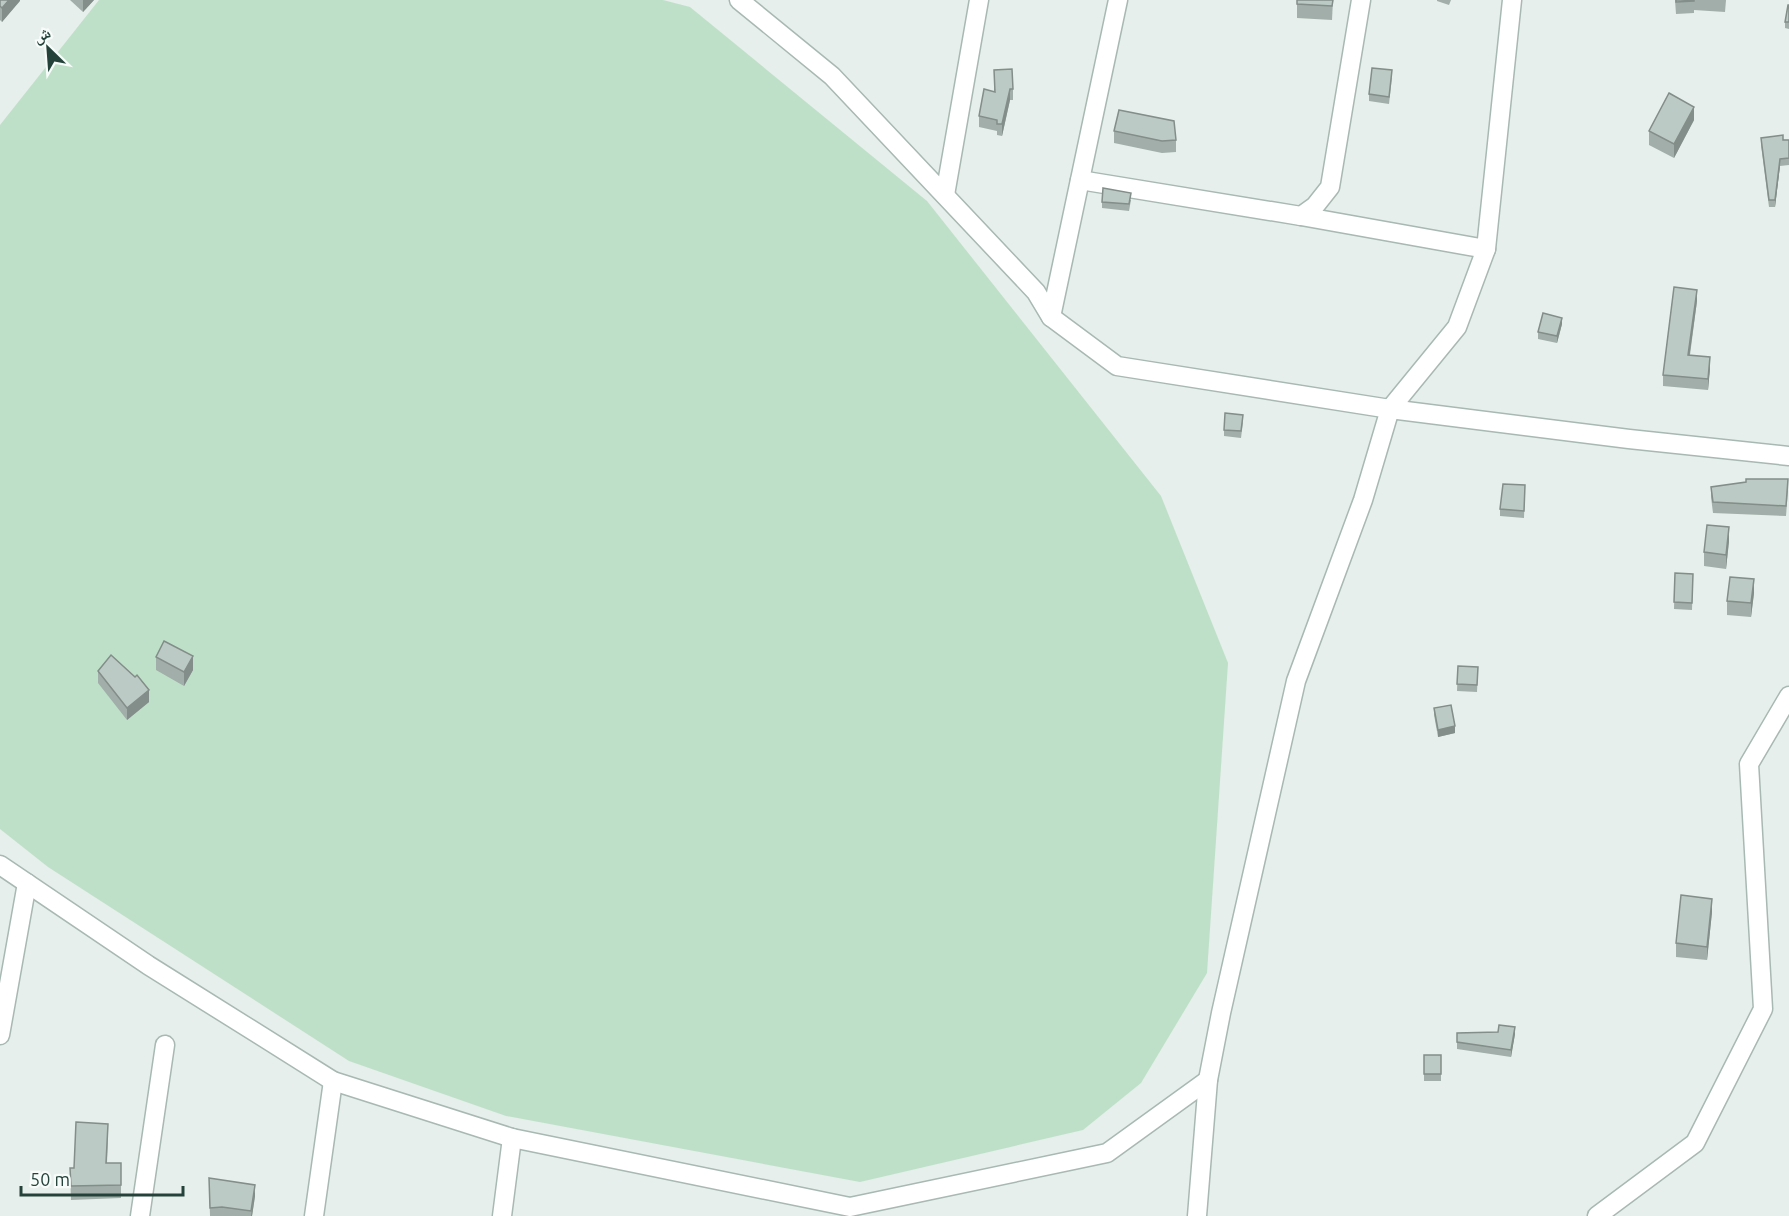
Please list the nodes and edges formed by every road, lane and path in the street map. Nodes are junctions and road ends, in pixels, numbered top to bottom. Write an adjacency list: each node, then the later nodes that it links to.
1 (739, 0): 7 (street)
2 (979, 0): 7 (street)
3 (1118, 0): 6 (street)
4 (1361, 0): 8 (street)
5 (1512, 0): 9 (street)
6 (1080, 180): 8 (street); 10 (street)
7 (945, 195): 10 (street)
8 (1301, 216): 9 (street)
9 (1486, 249): 11 (street)
10 (1052, 317): 11 (street)
11 (1390, 409): 12 (street); 18 (street)
12 (1789, 456)
13 (1789, 696): 25 (street)
14 (0, 865): 15 (street)
15 (27, 883): 16 (street); 19 (street)
16 (0, 1035)
17 (165, 1045): 21 (street)
18 (1208, 1080): 20 (street); 24 (street)
19 (333, 1081): 20 (street); 22 (street)
20 (512, 1138): 23 (street)
21 (140, 1216)
22 (314, 1216)
23 (502, 1216)
24 (1197, 1216)
25 (1597, 1216)

